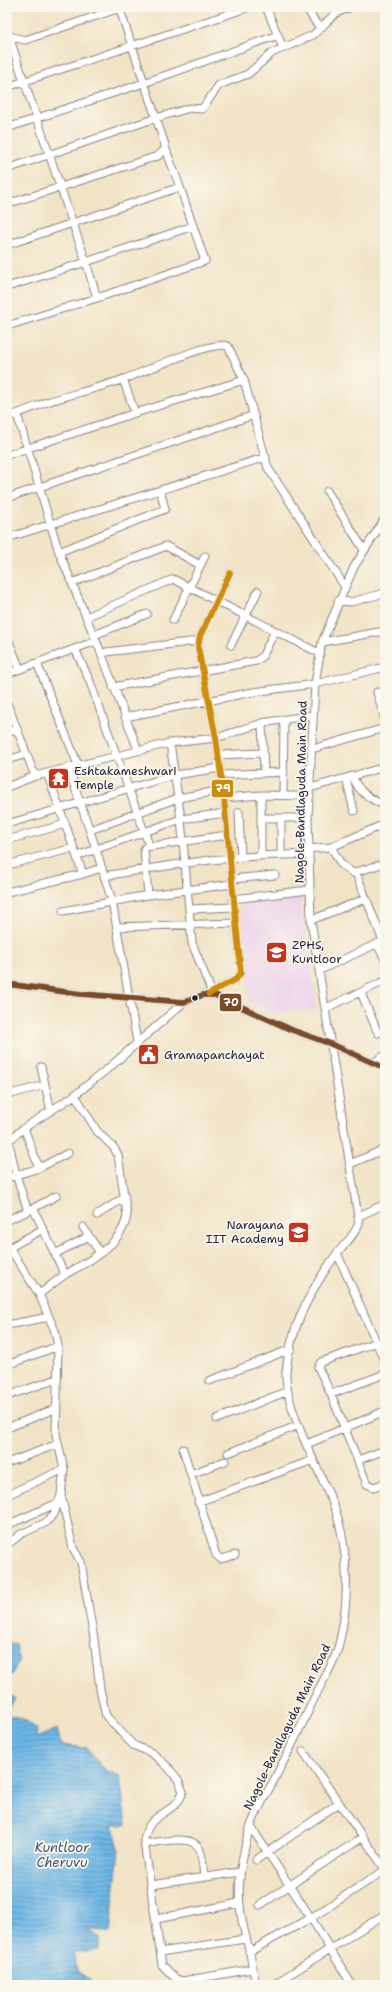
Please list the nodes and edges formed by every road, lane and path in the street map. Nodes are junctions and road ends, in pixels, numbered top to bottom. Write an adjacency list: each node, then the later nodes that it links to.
1 (250, 7): 9 (street)
2 (266, 7): 8 (street)
3 (306, 7): 6 (street)
4 (350, 7): 6 (street)
5 (121, 8): 7 (street); 9 (street)
6 (322, 27): 10 (street)
7 (8, 34): 11 (street)
8 (278, 35): 10 (street); 12 (street)
9 (132, 46): 11 (street); 12 (street)
10 (283, 48): 15 (street)
11 (24, 81): 13 (street); 14 (street)
12 (144, 83): 14 (street); 15 (street)
13 (7, 87)
14 (37, 118): 16 (street); 18 (street)
15 (156, 118): 17 (street); 18 (street)
16 (7, 128)
17 (165, 147): 20 (street); 21 (street)
18 (50, 155): 19 (street); 20 (street)
19 (7, 169)
20 (60, 187): 22 (street); 23 (street)
21 (180, 187): 23 (street); 24 (street)
22 (7, 204)
23 (73, 224): 25 (street); 26 (street)
24 (193, 226): 26 (street); 28 (street)
25 (7, 245)
26 (86, 262): 27 (street); 28 (street)
27 (7, 287)
28 (97, 298): 29 (street)
29 (7, 326)
30 (123, 379): 31 (street); 32 (street); 33 (street)
31 (244, 380): 32 (street); 34 (street)
32 (135, 413): 36 (street)
33 (17, 414): 35 (street); 36 (street)
34 (254, 415): 38 (street); 39 (street)
35 (7, 417)
36 (28, 449): 37 (street); 39 (street)
37 (7, 455)
38 (266, 456): 40 (street); 53 (street)
39 (41, 488): 42 (street); 44 (street)
40 (160, 490): 44 (street); 47 (street)
41 (327, 491): 46 (street)
42 (8, 495)
43 (385, 518): 46 (street, Nagole-Bandlaguda Main Road)
44 (51, 524): 45 (street); 47 (street)
45 (7, 538)
46 (364, 550): 53 (street, Nagole-Bandlaguda Main Road)
47 (59, 552): 51 (street)
48 (205, 556): 49 (street)
49 (200, 565): 51 (street); 52 (street)
50 (230, 573): 57 (street)
51 (72, 584): 60 (street)
52 (189, 587): 57 (street); 60 (street); 61 (street)
53 (345, 587): 56 (street, Nagole-Bandlaguda Main Road)
54 (258, 591): 59 (street)
55 (385, 593): 56 (street)
56 (338, 601): 67 (street, Nagole-Bandlaguda Main Road)
57 (218, 602): 59 (street); 66 (street)
58 (147, 614): 65 (street)
59 (246, 616): 62 (street); 68 (street)
60 (86, 617): 65 (street)
61 (173, 620)
62 (275, 631): 70 (street); 75 (street)
63 (385, 631): 67 (street)
64 (7, 637): 74 (street)
65 (95, 638): 69 (street); 71 (street)
66 (198, 641): 71 (street); 75 (street)
67 (322, 642): 70 (street, Nagole-Bandlaguda Main Road)
68 (231, 645)
69 (75, 649): 72 (street); 96 (street)
70 (319, 653): 77 (street, Nagole-Bandlaguda Main Road)
71 (102, 654): 78 (street)
72 (37, 663): 74 (street); 99 (street)
73 (385, 667): 77 (street)
74 (20, 669): 76 (street)
75 (202, 672): 78 (street); 80 (street)
76 (7, 674)
77 (315, 684): 80 (street); 82 (street, Nagole-Bandlaguda Main Road)
78 (113, 687): 83 (street)
79 (377, 692): 85 (street)
80 (207, 701): 83 (street); 90 (street)
81 (7, 704): 88 (street)
82 (313, 715): 84 (street); 92 (street, Nagole-Bandlaguda Main Road)
83 (125, 717): 93 (street)
84 (284, 719): 86 (street); 104 (street)
85 (385, 720)
86 (262, 722): 90 (street); 94 (street)
87 (385, 728): 92 (street)
88 (17, 729): 89 (street); 95 (street)
89 (7, 732)
90 (216, 738): 91 (street); 97 (street)
91 (170, 742): 93 (street); 106 (street)
92 (312, 749): 110 (street, Nagole-Bandlaguda Main Road)
93 (138, 750): 96 (street)
94 (263, 753): 97 (street); 103 (street)
95 (28, 754): 98 (street); 107 (street)
96 (117, 755): 99 (street); 111 (street)
97 (218, 755): 102 (street)
98 (7, 760)
99 (78, 765): 100 (street)
100 (68, 767): 105 (street); 117 (street)
101 (384, 770): 108 (street)
102 (220, 771): 103 (street); 106 (street); 112 (street)
103 (264, 772): 104 (street)
104 (284, 772): 114 (street)
105 (47, 773): 107 (street); 119 (street)
106 (175, 775): 111 (street); 116 (street)
107 (35, 776): 109 (street)
108 (350, 777): 110 (street); 118 (street); 120 (street)
109 (7, 787)
110 (310, 788): 115 (street, Nagole-Bandlaguda Main Road)
111 (128, 789): 117 (street); 121 (street)
112 (224, 794): 113 (street); 116 (street); 123 (street)
113 (261, 795): 114 (street); 124 (street)
114 (283, 795): 115 (street)
115 (310, 796): 126 (street, Nagole-Bandlaguda Main Road)
116 (178, 798): 121 (street); 127 (street)
117 (79, 802): 119 (street); 131 (street)
118 (385, 806)
119 (60, 809): 128 (street); 129 (street)
120 (354, 811)
121 (137, 812): 131 (street); 132 (street)
122 (239, 812): 145 (street)
123 (226, 813): 127 (street); 133 (street)
124 (261, 818): 125 (street); 142 (street)
125 (281, 818): 126 (street); 141 (street)
126 (308, 818): 140 (street, Nagole-Bandlaguda Main Road)
127 (181, 819): 132 (street); 135 (street)
128 (7, 824)
129 (66, 824): 134 (street); 138 (street)
130 (385, 824): 137 (street)
131 (90, 830): 139 (street)
132 (144, 832): 136 (street); 139 (street)
133 (227, 835): 135 (street); 144 (street)
134 (7, 840)
135 (183, 840): 136 (street); 147 (street)
136 (149, 845): 150 (street)
137 (331, 847): 140 (street); 151 (street)
138 (74, 848): 143 (street); 148 (street)
139 (96, 849): 143 (street); 149 (street)
140 (308, 852): 141 (street); 157 (street, Nagole-Bandlaguda Main Road)
141 (281, 854): 142 (street)
142 (261, 855): 145 (street)
143 (77, 856): 152 (street)
144 (229, 858): 145 (street); 147 (street); 155 (street)
145 (241, 858)
146 (385, 863): 151 (street)
147 (186, 864): 150 (street); 156 (street)
148 (7, 865)
149 (101, 868): 152 (street); 154 (street)
150 (145, 869): 154 (street); 159 (street)
151 (356, 873): 160 (street)
152 (83, 874): 158 (street)
153 (275, 875): 155 (street)
154 (104, 876): 161 (street)
155 (232, 881): 156 (street); 162 (street)
156 (188, 889): 159 (street); 163 (street)
157 (309, 890): 162 (street); 165 (street, Nagole-Bandlaguda Main Road)
158 (7, 892)
159 (148, 895): 161 (street)
160 (365, 899): 165 (street); 169 (street)
161 (112, 901): 164 (street); 168 (street)
162 (234, 903): 163 (street); 166 (street)
163 (190, 909): 167 (street)
164 (62, 911)
165 (311, 920): 171 (street, Nagole-Bandlaguda Main Road)
166 (236, 923): 167 (street); 175 (street)
167 (191, 925): 168 (street); 175 (street)
168 (117, 927): 176 (street)
169 (382, 942): 170 (street); 171 (street)
170 (385, 960)
171 (320, 970): 178 (street, Nagole-Bandlaguda Main Road)
172 (385, 981): 174 (street)
173 (7, 984): 176 (street)
174 (361, 993): 178 (street); 179 (street)
175 (211, 994): 177 (street); 181 (street)
176 (128, 998): 177 (street); 180 (street)
177 (184, 1002): 180 (street)
178 (326, 1008): 181 (street, Nagole-Bandlaguda Main Road)
179 (378, 1032)
180 (137, 1042): 188 (street)
181 (331, 1044): 183 (street); 194 (street, Nagole-Bandlaguda Main Road)
182 (385, 1055): 183 (street)
183 (373, 1063): 185 (street)
184 (41, 1067): 186 (street)
185 (385, 1068)
186 (45, 1085): 187 (street); 189 (street)
187 (7, 1095)
188 (75, 1095): 189 (street); 199 (street)
189 (51, 1111): 190 (street)
190 (24, 1128): 191 (street); 195 (street)
191 (7, 1139): 196 (street)
192 (385, 1148): 194 (street)
193 (68, 1153): 195 (street)
194 (350, 1164): 203 (street, Nagole-Bandlaguda Main Road)
195 (39, 1168): 196 (street)
196 (16, 1175): 197 (street); 201 (street)
197 (7, 1178)
198 (56, 1196): 201 (street)
199 (125, 1197): 202 (street); 209 (street)
200 (385, 1204): 203 (street)
201 (30, 1210): 204 (street); 206 (street)
202 (97, 1215)
203 (359, 1216): 210 (street, Nagole-Bandlaguda Main Road)
204 (7, 1220)
205 (83, 1227): 207 (street)
206 (44, 1229): 208 (street); 211 (street)
207 (89, 1236): 209 (street); 211 (street)
208 (8, 1248): 213 (street)
209 (100, 1253): 212 (street)
210 (337, 1253): 216 (street); 218 (street, Nagole-Bandlaguda Main Road)
211 (56, 1254): 212 (street)
212 (65, 1275): 213 (street)
213 (38, 1294): 214 (street)
214 (49, 1317): 215 (street); 217 (street)
215 (7, 1325)
216 (377, 1342): 219 (street); 225 (street)
217 (58, 1346): 220 (street); 222 (street)
218 (290, 1349): 223 (street); 224 (street, Nagole-Bandlaguda Main Road)
219 (385, 1362)
220 (7, 1365)
221 (385, 1374): 225 (street)
222 (57, 1379): 226 (street); 227 (street)
223 (209, 1381)
224 (288, 1391): 229 (street); 230 (street, Nagole-Bandlaguda Main Road)
225 (331, 1394): 232 (street)
226 (7, 1396)
227 (56, 1408): 231 (street); 233 (street)
228 (385, 1411): 232 (street)
229 (217, 1419)
230 (299, 1425): 234 (street, Nagole-Bandlaguda Main Road); 237 (street)
231 (7, 1428)
232 (344, 1428): 234 (street); 239 (street)
233 (58, 1444): 241 (street); 242 (street)
234 (307, 1444): 238 (street, Nagole-Bandlaguda Main Road)
235 (183, 1449): 243 (street)
236 (385, 1450): 239 (street)
237 (228, 1453)
238 (313, 1460): 247 (street); 254 (street, Nagole-Bandlaguda Main Road)
239 (358, 1460): 244 (street)
240 (225, 1461): 243 (street)
241 (7, 1463)
242 (64, 1469): 245 (street); 246 (street)
243 (191, 1474): 247 (street)
244 (385, 1483)
245 (7, 1495)
246 (61, 1495): 248 (street); 256 (street)
247 (198, 1502): 251 (street)
248 (58, 1503): 249 (street); 250 (street)
249 (7, 1525)
250 (7, 1544)
251 (235, 1555)
252 (303, 1751): 253 (street)
253 (339, 1803): 255 (street); 257 (street)
254 (251, 1827): 257 (street); 260 (street, Nagole-Bandlaguda Main Road)
255 (363, 1837): 259 (street); 263 (street)
256 (145, 1844): 261 (street); 262 (street)
257 (267, 1852): 258 (street); 263 (street)
258 (256, 1860)
259 (385, 1869): 267 (street)
260 (240, 1872): 261 (street); 264 (street, Nagole-Bandlaguda Main Road)
261 (204, 1877): 262 (street)
262 (151, 1885): 268 (street)
263 (289, 1886): 265 (street); 267 (street)
264 (239, 1903): 268 (street); 269 (street, Nagole-Bandlaguda Main Road)
265 (260, 1905)
266 (385, 1914): 270 (street)
267 (311, 1918): 270 (street); 272 (street)
268 (156, 1919): 271 (street)
269 (245, 1940): 271 (street); 272 (street, Nagole-Bandlaguda Main Road)
270 (331, 1950): 275 (street); 276 (street)
271 (160, 1952): 273 (street)
272 (250, 1952): 273 (street, Nagole-Bandlaguda Main Road)
273 (252, 1969): 274 (street, Nagole-Bandlaguda Main Road)
274 (257, 1985)
275 (273, 1985)
276 (352, 1985)

